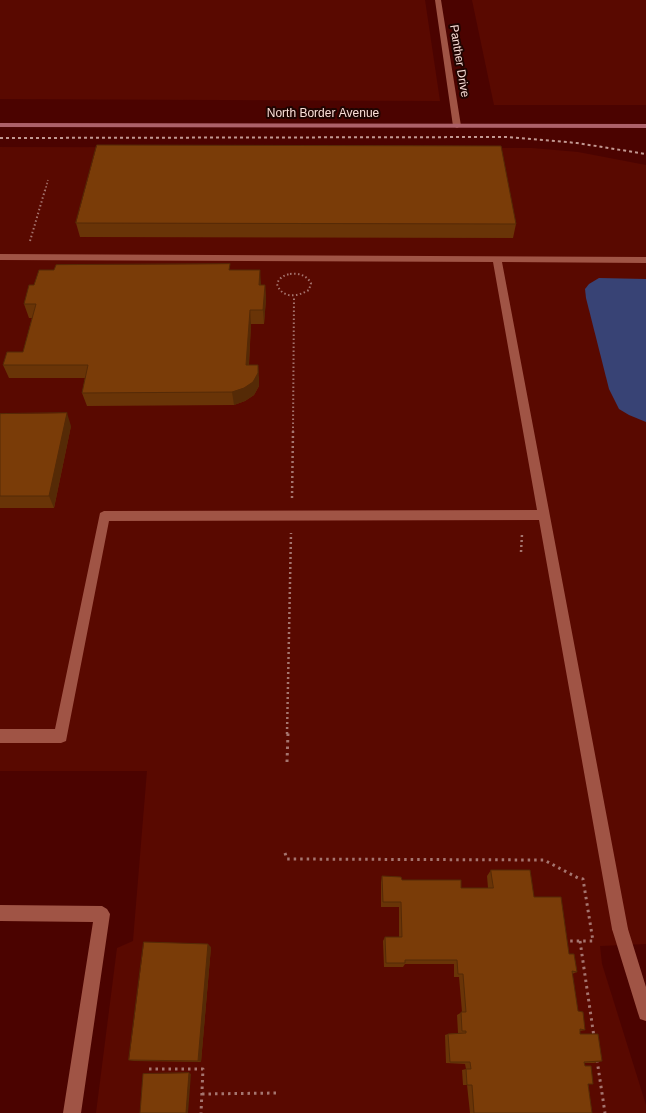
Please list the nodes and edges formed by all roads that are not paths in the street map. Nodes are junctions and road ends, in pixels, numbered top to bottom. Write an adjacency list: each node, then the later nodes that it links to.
1 (438, 0): 3 (street, Panther Drive)
2 (0, 125): 3 (street, North Border Avenue)
3 (457, 126): 4 (street, North Border Avenue)
4 (646, 126)
5 (0, 257): 6 (street)
6 (497, 260): 7 (street); 8 (street)
7 (646, 260)
8 (544, 515): 9 (street); 11 (street)
9 (0, 736)
10 (0, 913): 12 (street)
11 (646, 1013)
12 (72, 1113)

